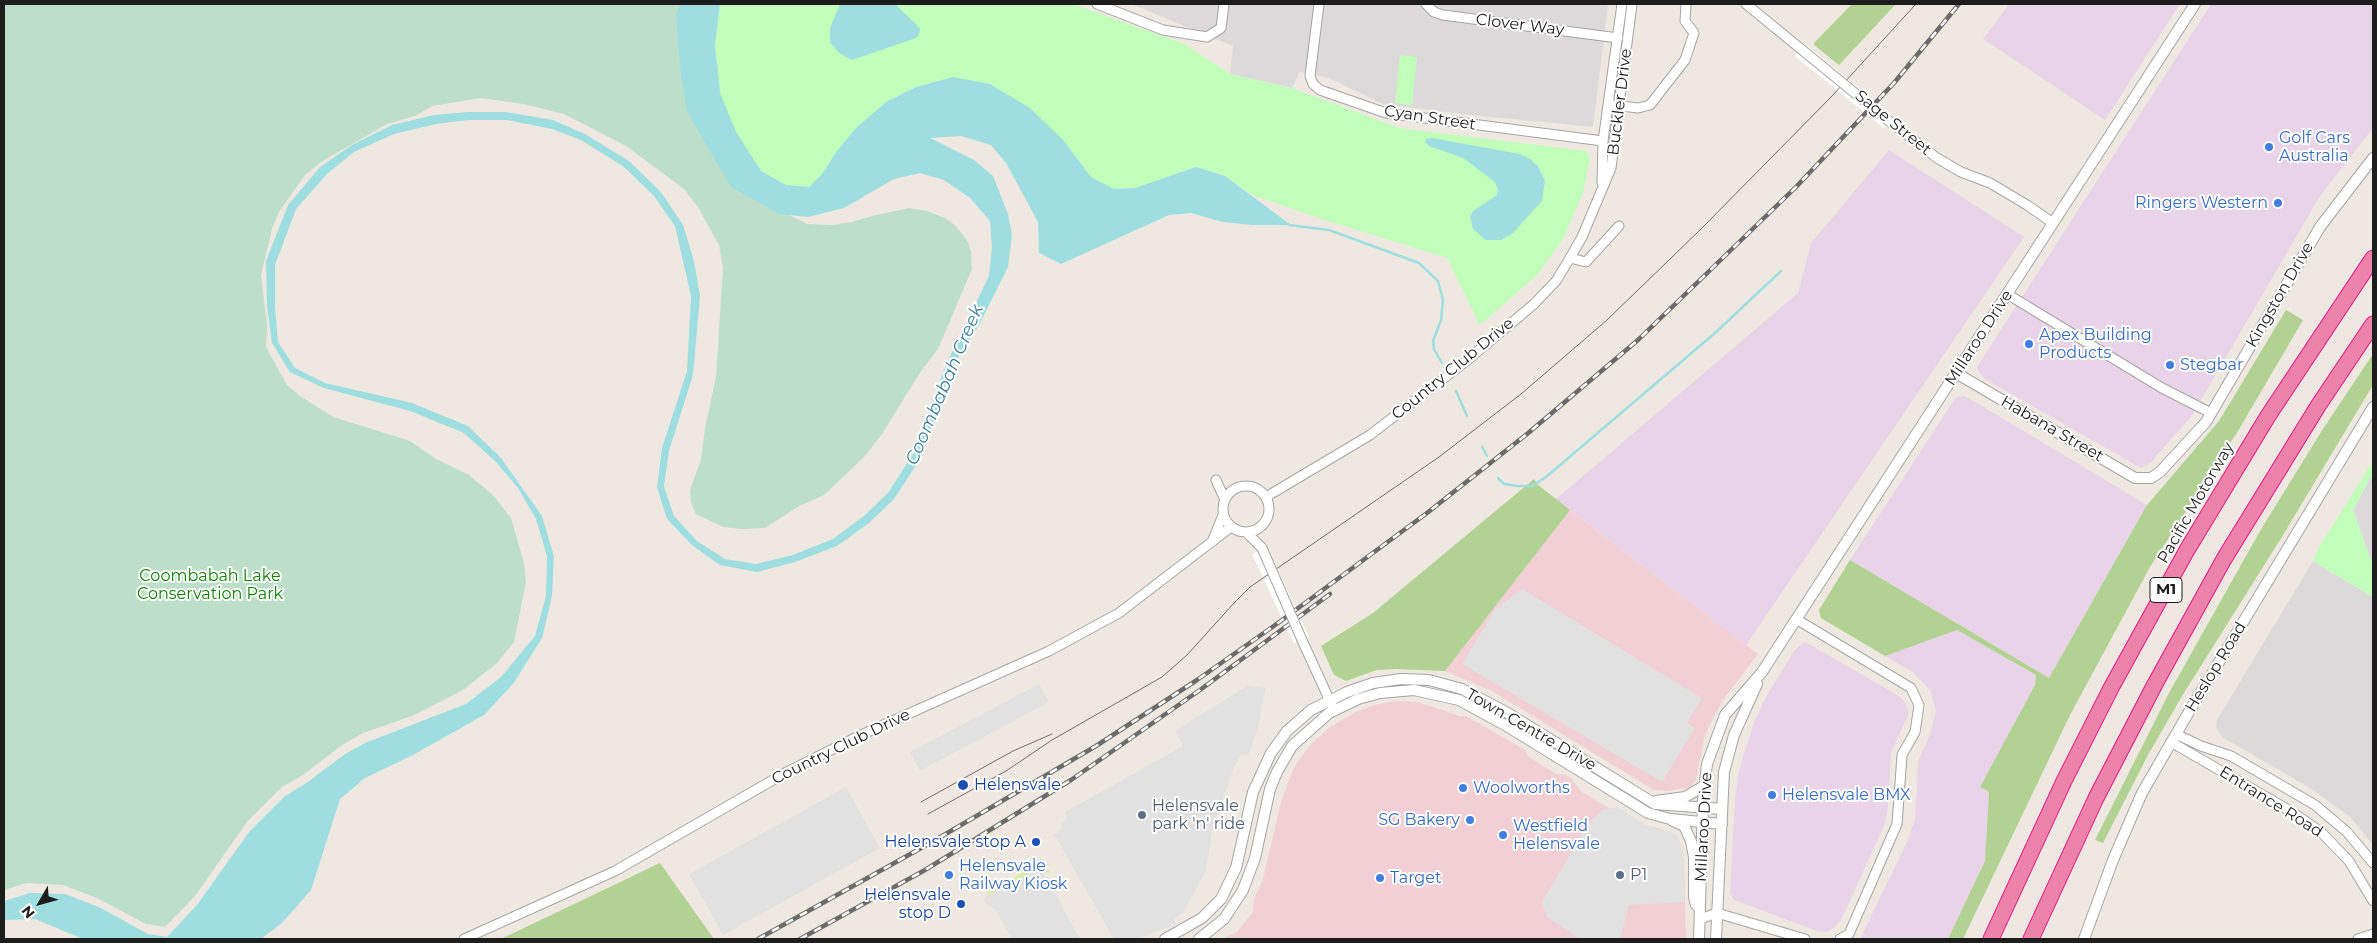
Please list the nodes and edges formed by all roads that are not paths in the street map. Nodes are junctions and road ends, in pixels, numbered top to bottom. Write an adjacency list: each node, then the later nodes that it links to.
1 (1097, 4): 2 (street)
2 (1224, 4)
3 (1319, 4): 13 (street, Cyan Street)
4 (1426, 4): 10 (street, Clover Way)
5 (1622, 4): 10 (street, Buckler Drive)
6 (1632, 4): 12 (street, Buckler Drive)
7 (1686, 4): 12 (street)
8 (1746, 4): 16 (street, Sage Street, bridge)
9 (2196, 4): 16 (street, Millaroo Drive)
10 (1618, 38): 11 (street, Buckler Drive)
11 (1608, 104): 12 (street); 13 (street, Buckler Drive)
12 (1619, 105): 15 (street, Buckler Drive)
13 (1604, 141): 15 (street, Buckler Drive)
14 (2373, 158): 24 (street, Kingston Drive)
15 (1599, 198): 18 (street, Buckler Drive)
16 (2053, 223): 20 (street, Millaroo Drive)
17 (1619, 226): 18 (street)
18 (1570, 258): 27 (street, Country Club Drive)
19 (2373, 258): 63 (highway, Pacific Motorway / M1)
20 (2007, 294): 22 (street, Millaroo Drive); 24 (street)
21 (2373, 324): 64 (highway, M1)
22 (1956, 373): 25 (street, Habana Street); 35 (street, Millaroo Drive)
23 (2373, 407): 39 (street, Heslop Road)
24 (2211, 413): 25 (street, Kingston Drive)
25 (2151, 478)
26 (1232, 491): 27 (street); 28 (street); 28 (street)
27 (1266, 497): 31 (street)
28 (1225, 500): 29 (street, Country Club Drive)
29 (1224, 515): 30 (street); 33 (street, Country Club Drive)
30 (1231, 527): 32 (street); 33 (street, Country Club Drive)
31 (1258, 529): 32 (street); 34 (street)
32 (1246, 532): 34 (street)
33 (1211, 544): 56 (street, Country Club Drive)
34 (1262, 548): 37 (street, bridge)
35 (1796, 619): 36 (street, Millaroo Drive); 62 (street)
36 (1762, 672): 41 (street, Millaroo Drive); 45 (street, Millaroo Drive)
37 (1329, 700): 38 (street); 40 (street, Town Centre Drive); 57 (street, Town Centre Drive)
38 (1334, 710): 42 (street, Town Centre Drive); 58 (street, Town Centre Drive)
39 (2174, 738): 46 (street, Entrance Road); 50 (street, Entrance Road); 65 (street, Heslop Road)
40 (1584, 761): 42 (street); 43 (street, Town Centre Drive)
41 (1704, 786): 43 (street); 44 (street, Millaroo Drive)
42 (1606, 788): 47 (street, Town Centre Drive)
43 (1650, 801): 44 (street, Town Centre Drive)
44 (1703, 807): 45 (street, Town Centre Drive); 48 (street, Millaroo Drive)
45 (1722, 809): 49 (street, Millaroo Drive)
46 (2332, 818): 50 (street); 51 (street, Entrance Road)
47 (1670, 819): 48 (street, Town Centre Drive); 54 (street)
48 (1702, 822): 49 (street, Town Centre Drive); 54 (street, Millaroo Drive)
49 (1722, 824): 53 (street, Millaroo Drive)
50 (2321, 832): 52 (street, Entrance Road)
51 (2373, 863)
52 (2373, 901)
53 (1717, 913): 54 (street); 60 (street, Millaroo Drive); 61 (street)
54 (1700, 914): 59 (street, Millaroo Drive)
55 (2373, 934): 66 (street)
56 (464, 939)
57 (1165, 939)
58 (1200, 939)
59 (1699, 939)
60 (1716, 939)
61 (1805, 939)
62 (1840, 939)
63 (1991, 939)
64 (2031, 939)
65 (2084, 939)
66 (2358, 939)

